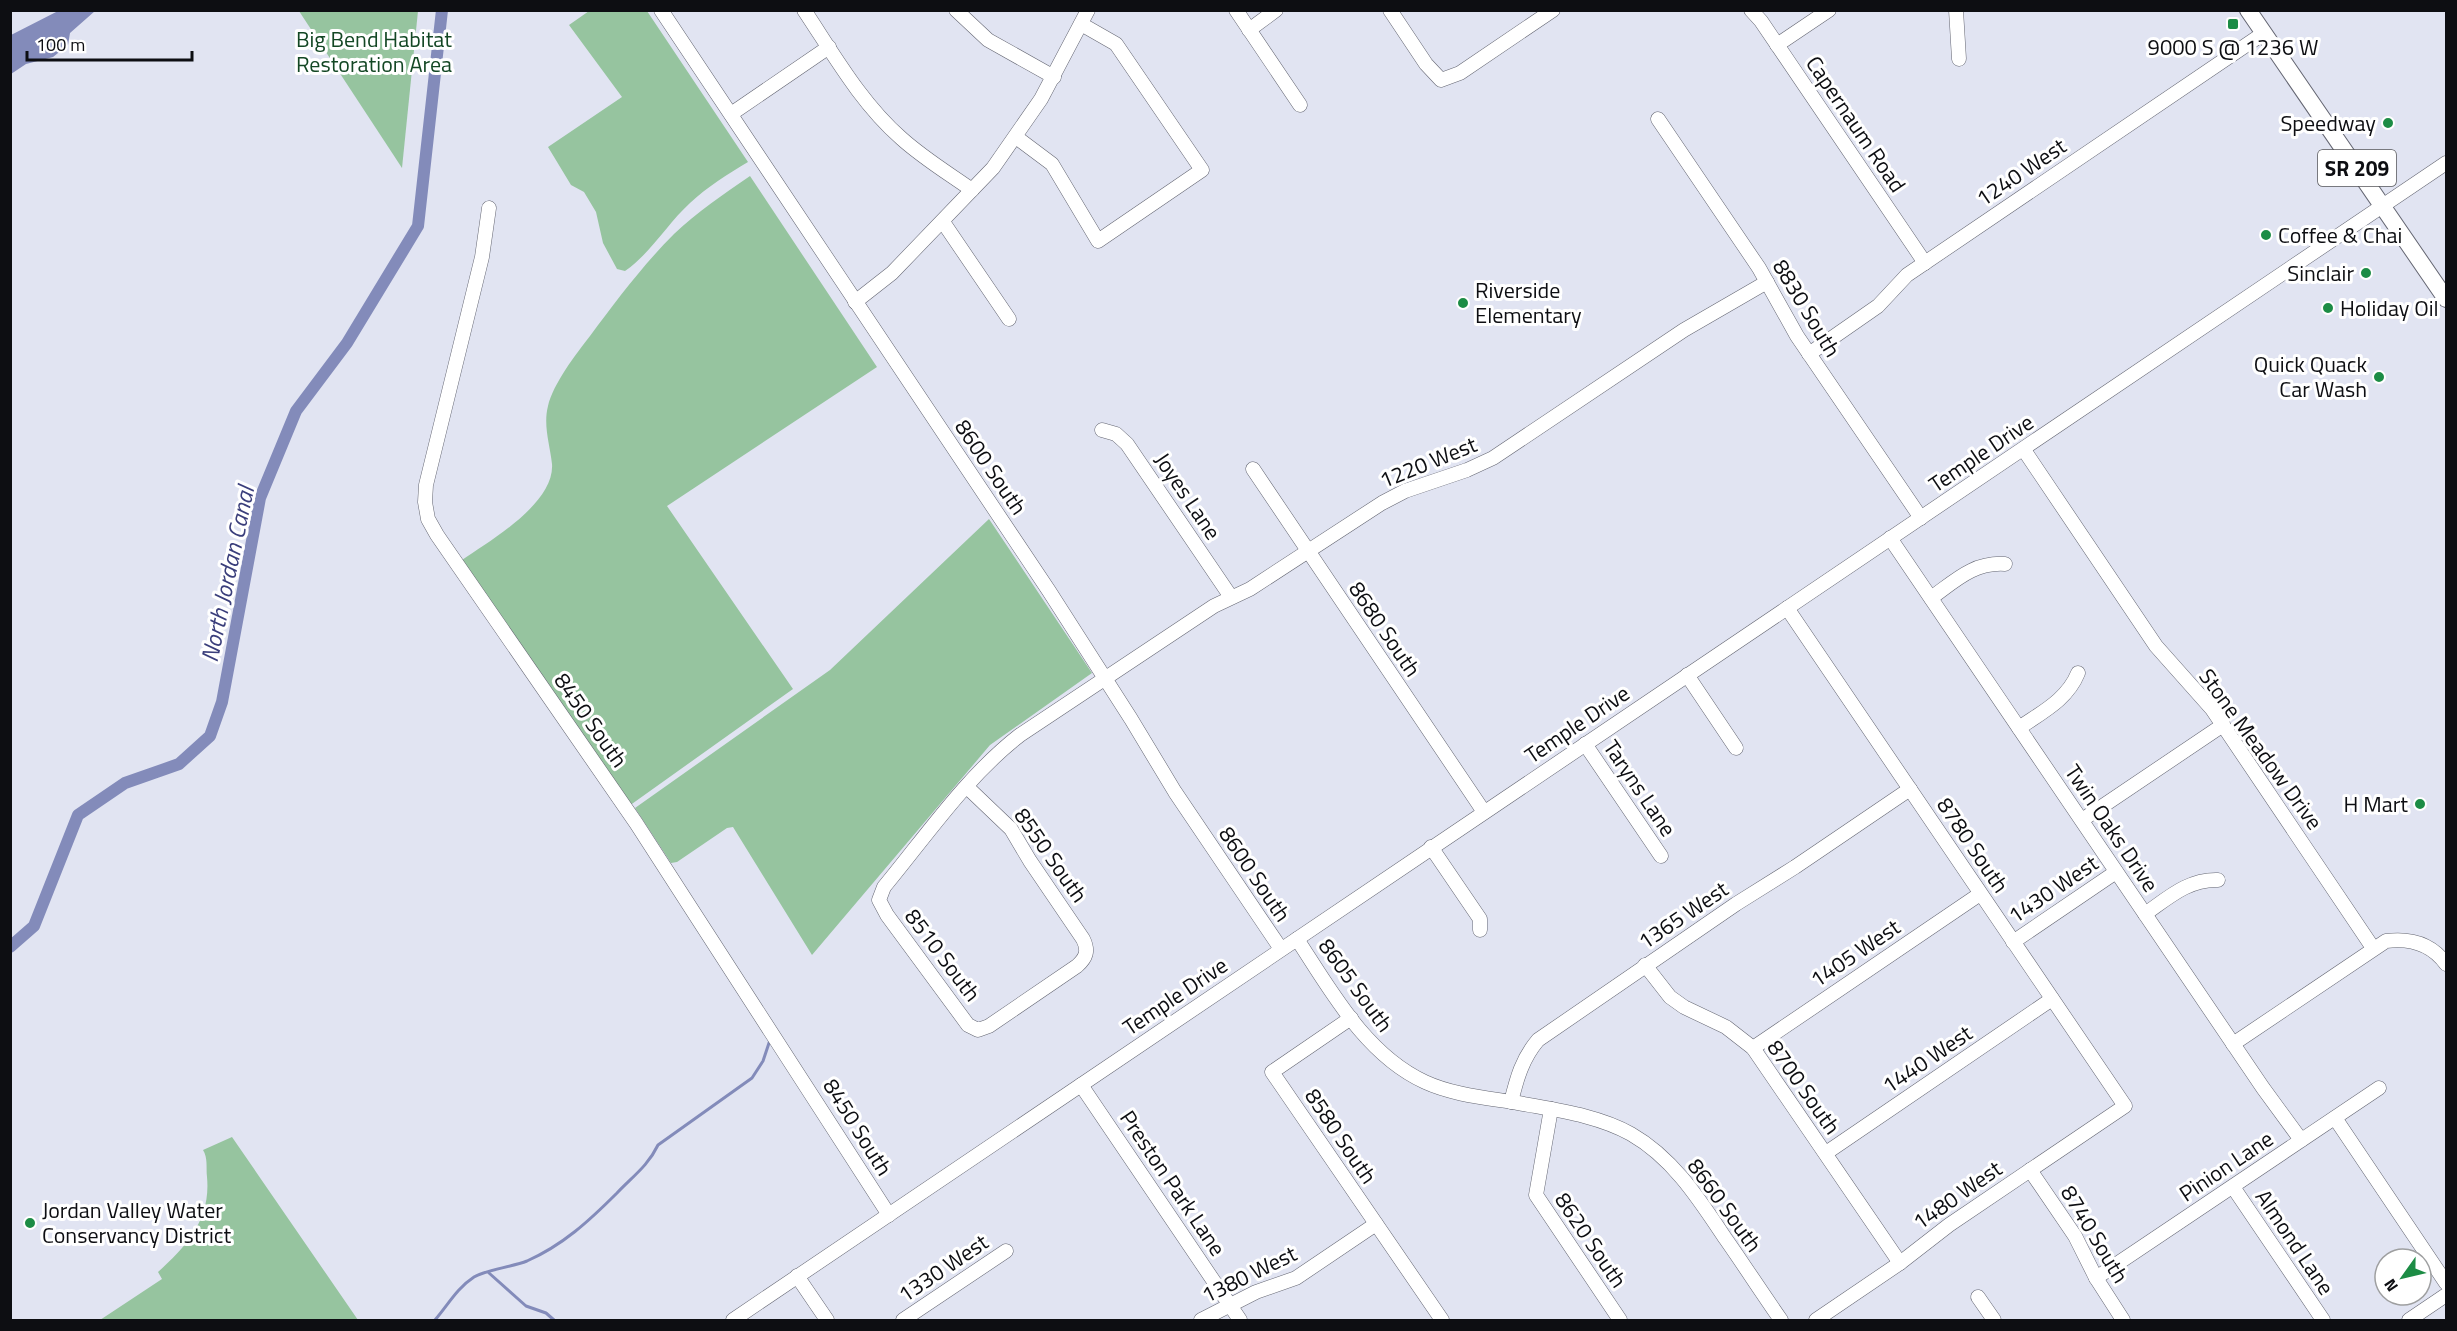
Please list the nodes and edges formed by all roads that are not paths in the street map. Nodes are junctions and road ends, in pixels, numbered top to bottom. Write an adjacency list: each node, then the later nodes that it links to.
1 (661, 10): 21 (street, 8600 South)
2 (804, 10): 17 (street)
3 (956, 10): 19 (street)
4 (1088, 10): 13 (street)
5 (1236, 10): 14 (street)
6 (1276, 10): 14 (street)
7 (1390, 10): 8 (street)
8 (1552, 10)
9 (1750, 10): 16 (street, Capernaum Road)
10 (1829, 10): 16 (street)
11 (1956, 10): 18 (street)
12 (2248, 10): 15 (main road, SR 209)
13 (1081, 24): 19 (street); 23 (street)
14 (1248, 30): 20 (street)
15 (2264, 33): 26 (main road, SR 209); 29 (street, 1240 West)
16 (1778, 45): 29 (street, Capernaum Road)
17 (829, 47): 21 (street); 25 (street)
18 (1959, 59)
19 (1054, 77): 23 (street)
20 (1300, 105)
21 (731, 114): 32 (street, 8600 South)
22 (1658, 119): 30 (street, 8830 South)
23 (1016, 136): 25 (street)
24 (2446, 163): 26 (street, Temple Drive)
25 (972, 190): 28 (street)
26 (2384, 205): 31 (main road, SR 209); 36 (street, Temple Drive)
27 (489, 208): 85 (street, 8450 South)
28 (943, 222): 32 (street); 33 (street)
29 (1924, 263): 34 (street, 1240 West)
30 (1767, 282): 34 (street, 8830 South); 40 (street, 1220 West)
31 (2446, 299)
32 (855, 302): 47 (street, 8600 South)
33 (1009, 319)
34 (1809, 354): 38 (street, 8830 South)
35 (1102, 430): 42 (street, Joyes Lane)
36 (2024, 450): 38 (street, Temple Drive); 48 (street, Stone Meadow Drive)
37 (1252, 469): 40 (street, 8680 South)
38 (1921, 518): 39 (street, Temple Drive)
39 (1890, 538): 43 (street, Twin Oaks Drive); 44 (street, Temple Drive)
40 (1308, 552): 42 (street, 1220 West); 54 (street, 8680 South)
41 (2004, 564): 43 (street)
42 (1231, 597): 47 (street, 1220 West)
43 (1931, 598): 49 (street, Twin Oaks Drive)
44 (1787, 608): 46 (street, Temple Drive); 53 (street, 8780 South)
45 (2078, 673): 49 (street)
46 (1687, 675): 50 (street, Temple Drive); 51 (street)
47 (1105, 678): 52 (street, 1220 West); 67 (street, 8600 South)
48 (2223, 725): 55 (street); 66 (street, Stone Meadow Drive)
49 (2019, 728): 55 (street, Twin Oaks Drive)
50 (1585, 744): 54 (street, Temple Drive); 57 (street, Taryns Lane)
51 (1736, 748)
52 (967, 787): 61 (street, 1220 West); 72 (street, 8550 South)
53 (1910, 789): 60 (street, 8780 South); 69 (street, 1365 West)
54 (1484, 812): 56 (street, Temple Drive)
55 (2082, 820): 58 (street, Twin Oaks Drive)
56 (1431, 847): 63 (street); 64 (street, Temple Drive)
57 (1661, 856)
58 (2116, 872): 62 (street, Twin Oaks Drive); 65 (street, 1430 West)
59 (2218, 880): 62 (street)
60 (1980, 894): 65 (street, 8780 South); 74 (street, 1405 West)
61 (879, 900): 72 (street, 8510 South)
62 (2145, 914): 73 (street, Twin Oaks Drive)
63 (1480, 930)
64 (1297, 939): 67 (street, Temple Drive); 71 (street, 8605 South)
65 (2013, 942): 70 (street, 8780 South)
66 (2373, 948): 68 (street); 73 (street)
67 (1281, 949): 75 (street, Temple Drive)
68 (2446, 964)
69 (1645, 965): 74 (street, 8700 South); 77 (street, 1365 West)
70 (2052, 999): 78 (street, 8780 South); 82 (street, 1440 West)
71 (1351, 1018): 77 (street, 8605 South); 86 (street, 8580 South)
72 (978, 1030)
73 (2233, 1044): 81 (street, Twin Oaks Drive)
74 (1753, 1048): 82 (street, 8700 South)
75 (1081, 1084): 85 (street, Temple Drive); 94 (street, Preston Park Lane)
76 (2379, 1088): 80 (street, Pinion Lane)
77 (1511, 1102): 79 (street, 8605 South)
78 (2125, 1106): 83 (street, 1480 West)
79 (1551, 1109): 101 (street, 8620 South); 102 (street, 8660 South)
80 (2335, 1118): 81 (street, Pinion Lane); 91 (street)
81 (2301, 1140): 84 (street, Pinion Lane)
82 (1826, 1154): 88 (street, 8700 South)
83 (2030, 1170): 88 (street, 1480 West); 90 (street, 8740 South)
84 (2233, 1187): 90 (street, Pinion Lane); 106 (street, Almond Lane)
85 (889, 1215): 89 (street, Temple Drive)
86 (1376, 1224): 94 (street, 1380 West); 100 (street, 8580 South)
87 (1006, 1251): 97 (street, 1330 West)
88 (1900, 1263): 103 (street, 1480 West)
89 (797, 1276): 95 (street, Temple Drive); 96 (street)
90 (2096, 1278): 105 (street, 8740 South)
91 (2446, 1283)
92 (2446, 1295): 107 (street)
93 (1978, 1297): 104 (street)
94 (1230, 1306): 98 (street, 1380 West); 99 (street, Preston Park Lane)
95 (733, 1320)
96 (827, 1320)
97 (903, 1320)
98 (1201, 1320)
99 (1240, 1320)
100 (1442, 1320)
101 (1620, 1320)
102 (1781, 1320)
103 (1816, 1320)
104 (1994, 1320)
105 (2123, 1320)
106 (2323, 1320)
107 (2409, 1320)

